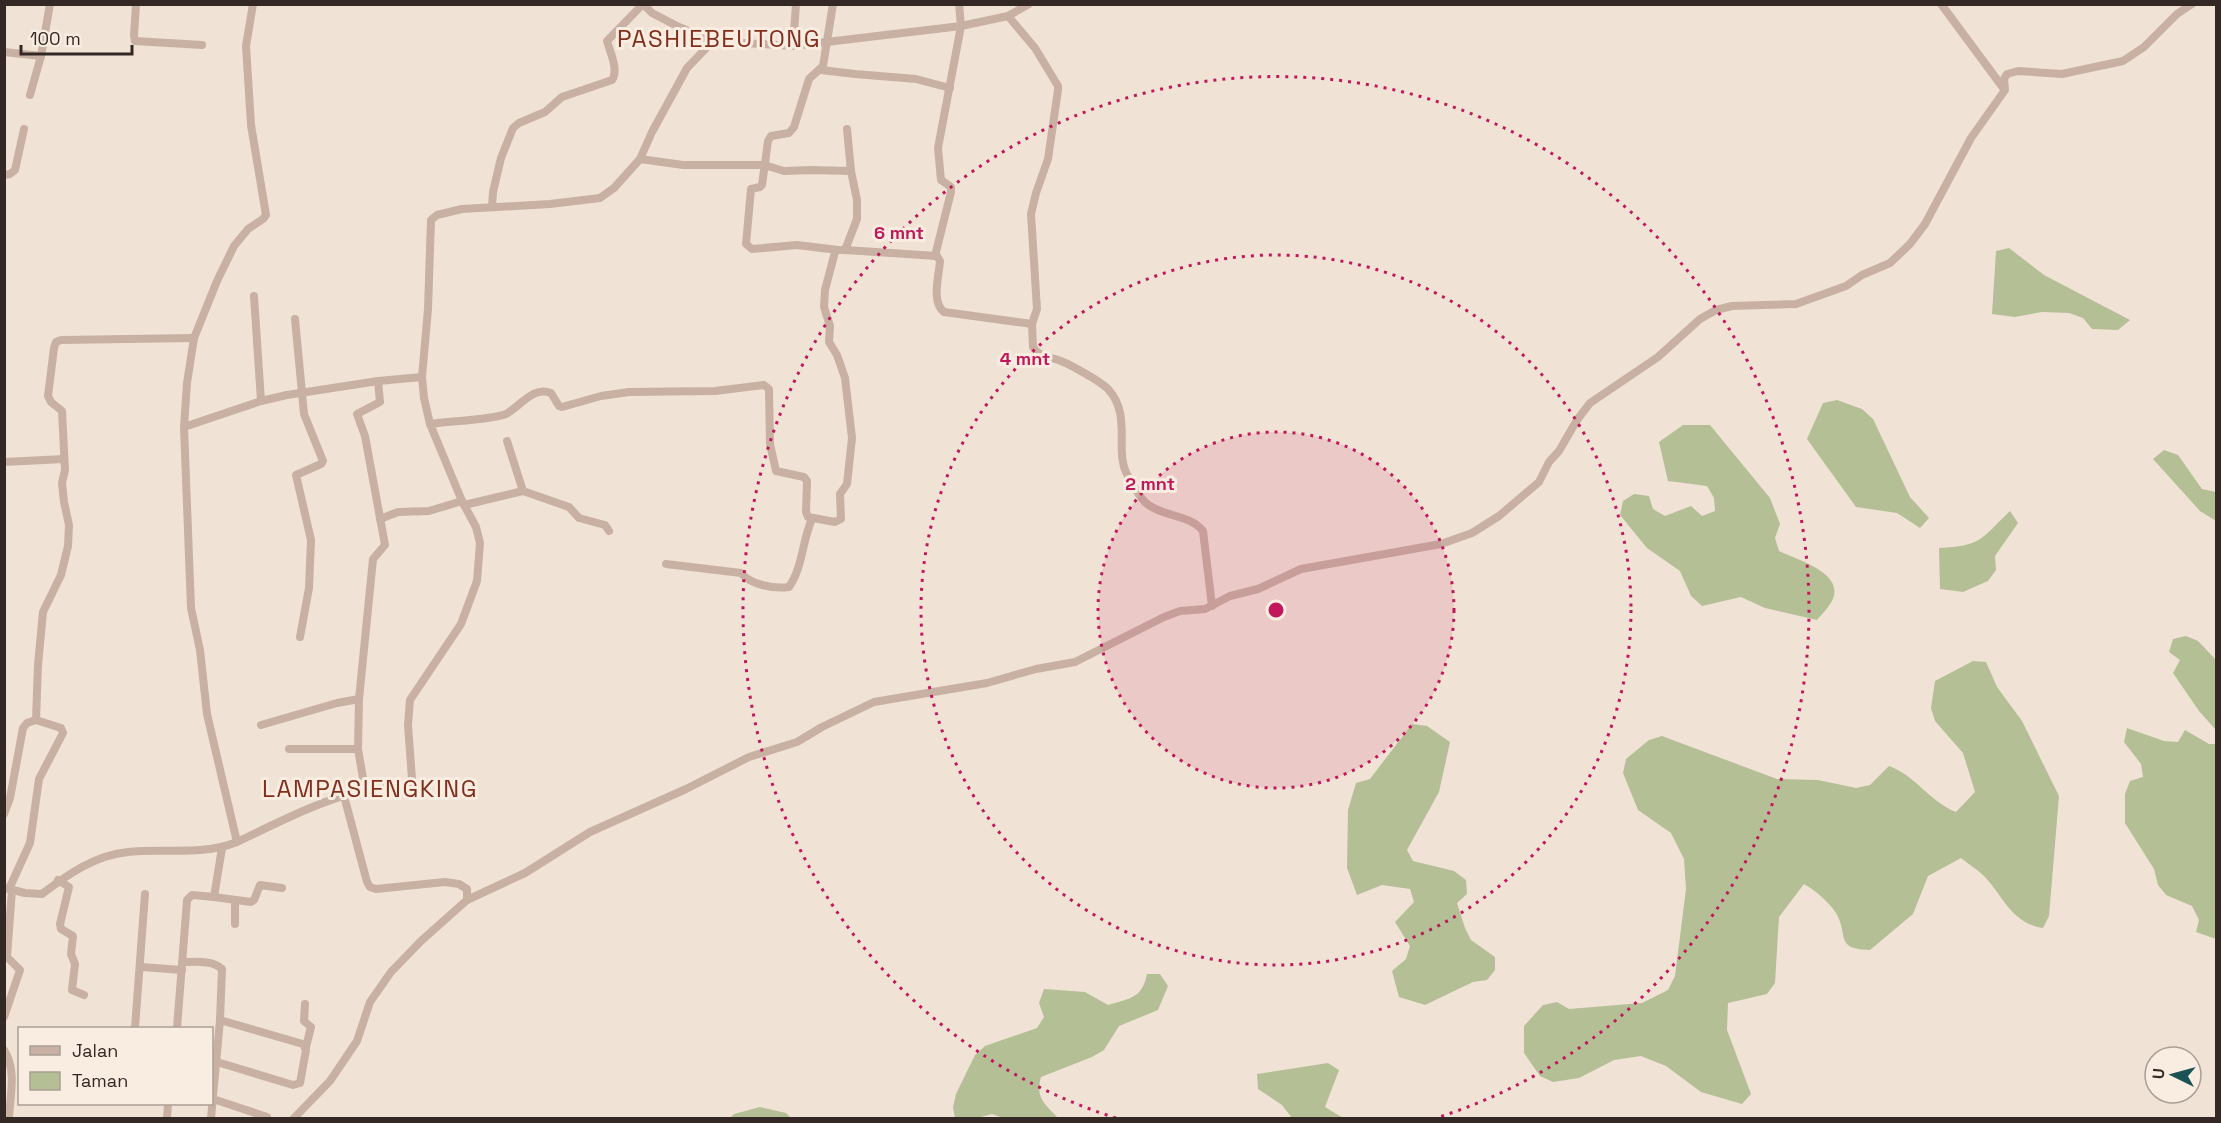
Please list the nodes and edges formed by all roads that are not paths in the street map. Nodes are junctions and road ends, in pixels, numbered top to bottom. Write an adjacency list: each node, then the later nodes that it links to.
1 (50, 4): 18 (street)
2 (136, 4): 15 (street)
3 (253, 4): 35 (street)
4 (796, 4): 16 (street)
5 (833, 4): 14 (street)
6 (959, 4): 12 (street)
7 (1029, 4): 11 (street)
8 (1941, 4): 21 (street)
9 (2192, 4): 21 (street)
10 (646, 7): 13 (street); 29 (street)
11 (1008, 16): 12 (street); 34 (street)
12 (962, 27): 14 (street); 20 (street)
13 (713, 41): 16 (street); 25 (street)
14 (825, 44): 16 (street); 19 (street)
15 (202, 45)
16 (793, 46)
17 (4, 52): 18 (street)
18 (41, 56): 22 (street)
19 (821, 70): 20 (street); 26 (street)
20 (950, 88): 31 (street)
21 (2005, 90): 51 (street)
22 (30, 95)
23 (24, 129): 28 (street)
24 (847, 129): 27 (street)
25 (640, 159): 26 (street); 29 (street)
26 (764, 165): 27 (street); 30 (street)
27 (851, 171): 30 (street)
28 (4, 174)
29 (492, 207): 36 (street)
30 (842, 250): 31 (street); 48 (street)
31 (935, 256): 34 (street)
32 (254, 296): 39 (street)
33 (295, 319): 38 (street)
34 (1032, 324): 51 (street)
35 (194, 338): 41 (street); 43 (street)
36 (422, 377): 37 (street); 40 (street)
37 (378, 381): 38 (street); 47 (street)
38 (302, 393): 39 (street); 52 (street)
39 (261, 400): 41 (street)
40 (430, 424): 46 (street); 48 (street)
41 (184, 427): 61 (street)
42 (507, 441): 45 (street)
43 (64, 459): 44 (street); 54 (street)
44 (4, 462)
45 (523, 491): 46 (street); 49 (street)
46 (463, 503): 47 (street); 58 (street)
47 (380, 519): 53 (street)
48 (812, 519): 50 (street)
49 (609, 531)
50 (666, 564)
51 (1212, 606): 69 (street)
52 (300, 637)
53 (359, 699): 55 (street); 57 (street)
54 (36, 720): 60 (street); 65 (street)
55 (261, 725)
56 (289, 749): 57 (street)
57 (358, 749): 58 (street)
58 (365, 790): 59 (street)
59 (344, 796): 61 (street); 69 (street)
60 (4, 814)
61 (237, 842): 62 (street)
62 (222, 848): 63 (street); 67 (street)
63 (58, 880): 65 (street); 73 (street)
64 (282, 888): 68 (street)
65 (8, 889): 75 (street)
66 (145, 894): 72 (street)
67 (214, 897): 68 (street); 71 (street)
68 (236, 900): 70 (street)
69 (467, 900): 86 (street)
70 (235, 924)
71 (182, 966): 72 (street); 76 (street); 78 (street)
72 (141, 967): 77 (street)
73 (84, 995)
74 (305, 1004): 79 (street)
75 (5, 1014)
76 (220, 1020): 79 (street); 81 (street)
77 (135, 1027)
78 (177, 1027)
79 (306, 1047): 81 (street)
80 (4, 1050): 85 (street)
81 (217, 1062): 82 (street)
82 (213, 1087)
83 (213, 1093): 84 (street)
84 (267, 1117)
85 (9, 1119)
86 (294, 1119)

